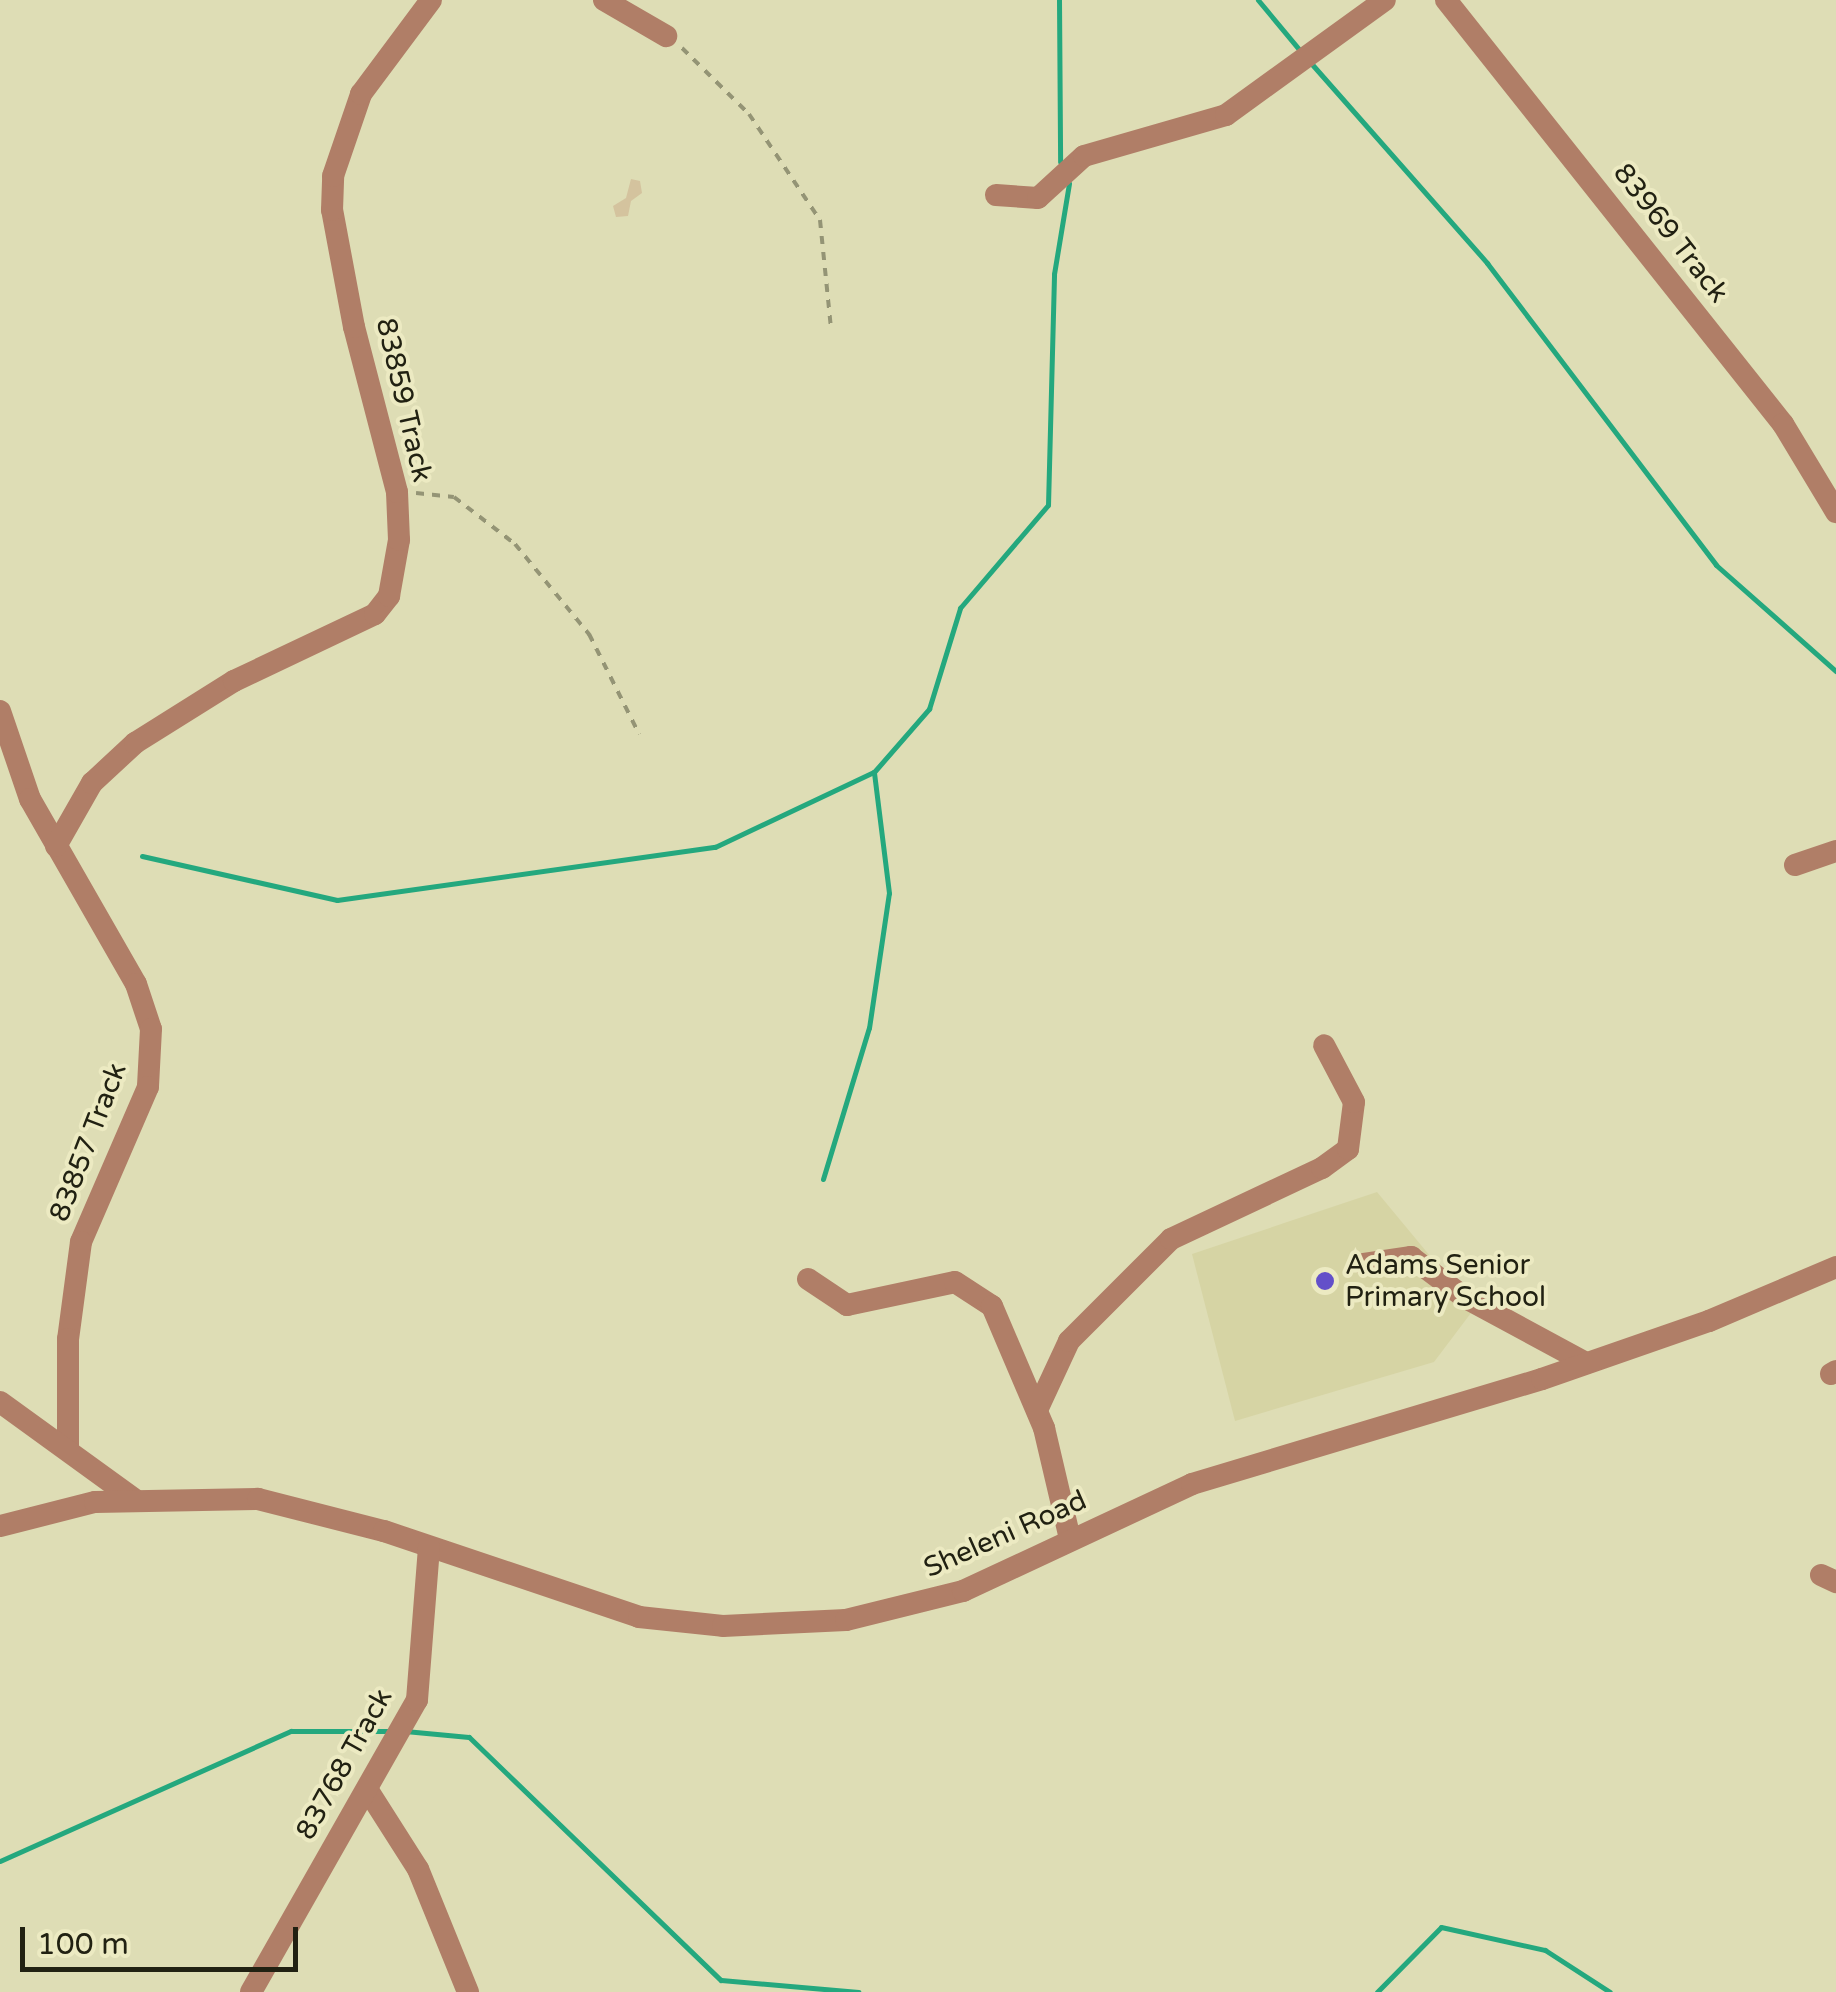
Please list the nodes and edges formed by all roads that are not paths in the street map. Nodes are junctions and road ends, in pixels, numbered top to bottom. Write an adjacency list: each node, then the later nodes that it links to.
1 (431, 0): 9 (street, 83859 Track)
2 (604, 0): 5 (street)
3 (1385, 0): 6 (street)
4 (1446, 0): 7 (street, 83969 Track)
5 (666, 36)
6 (996, 195)
7 (1836, 512)
8 (0, 711): 9 (street, 83857 Track)
9 (56, 846): 19 (street, 83857 Track)
10 (1836, 851): 11 (street)
11 (1795, 866)
12 (1324, 1045): 18 (street)
13 (1364, 1264): 16 (street)
14 (1836, 1267): 16 (street, Sheleni Road)
15 (808, 1279): 18 (street)
16 (1586, 1364): 22 (street, Sheleni Road)
17 (0, 1402): 19 (street)
18 (1037, 1410): 22 (street)
19 (68, 1449): 20 (street)
20 (134, 1499): 21 (street, Sheleni Road); 23 (street, Sheleni Road)
21 (0, 1526)
22 (1070, 1539): 23 (street, Sheleni Road)
23 (429, 1547): 24 (street, 83768 Track)
24 (367, 1788): 25 (street, 83768 Track); 26 (street)
25 (247, 1990)
26 (468, 1992)

